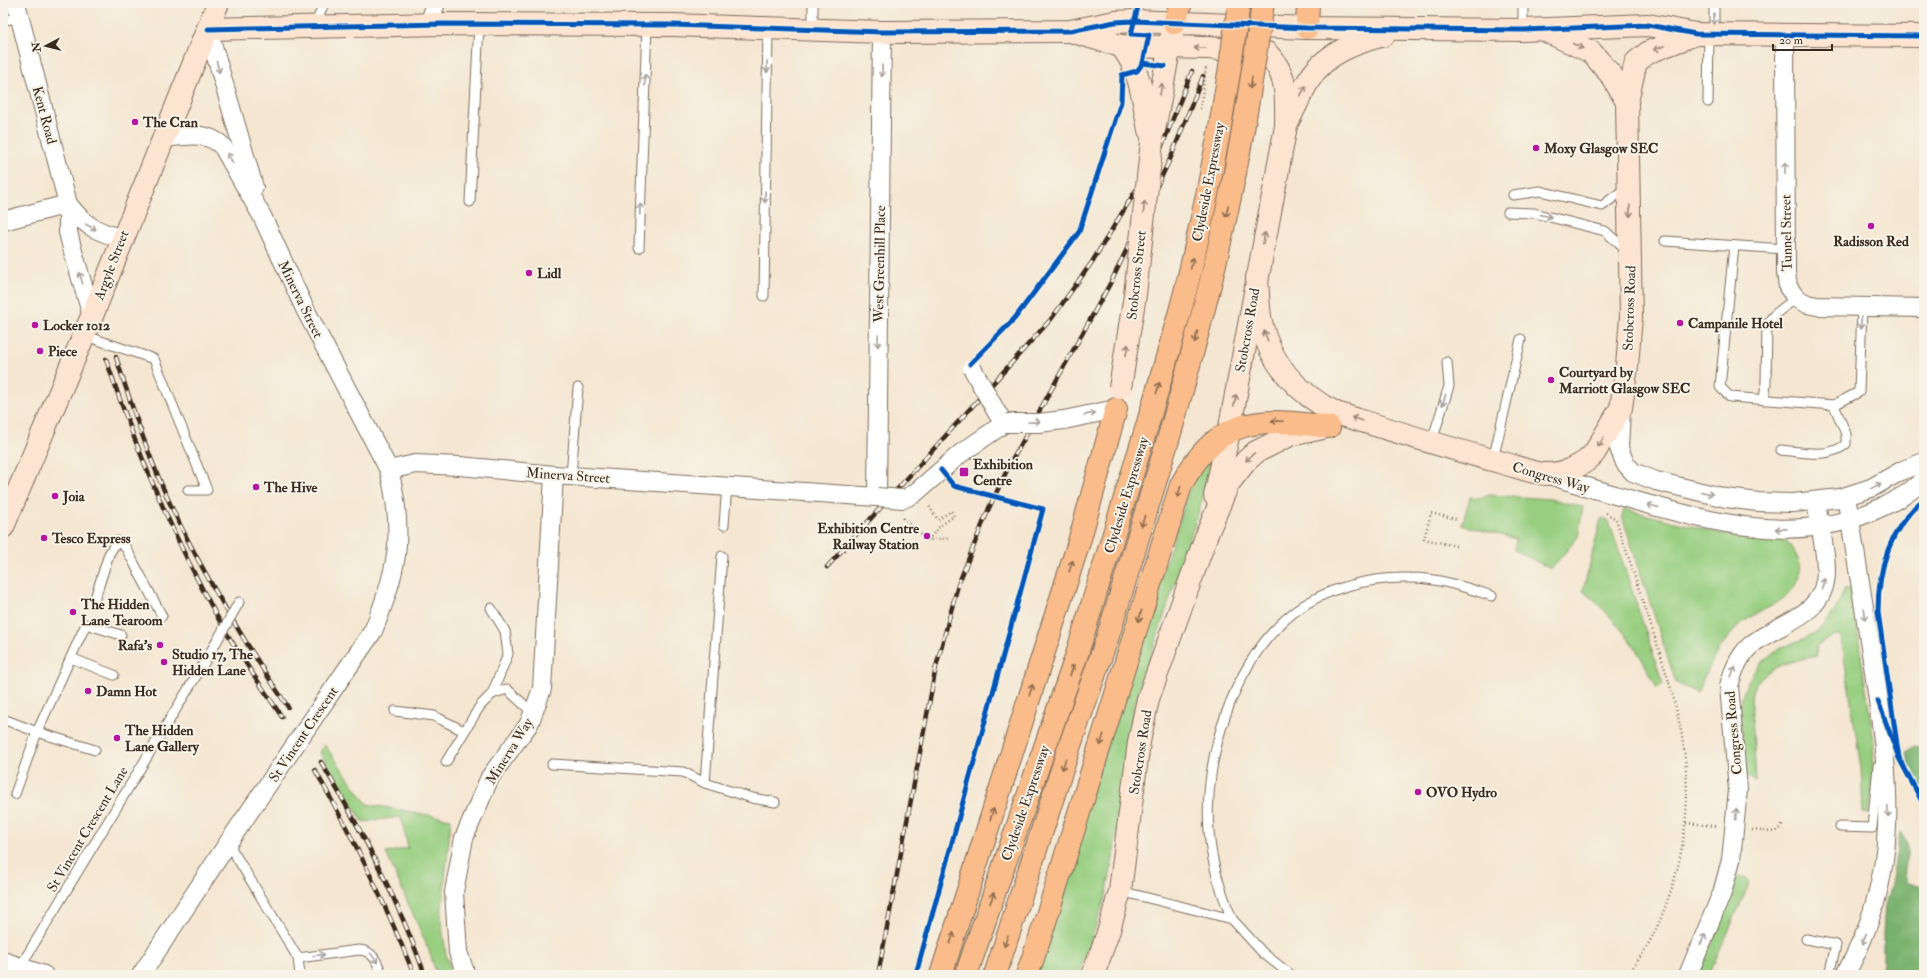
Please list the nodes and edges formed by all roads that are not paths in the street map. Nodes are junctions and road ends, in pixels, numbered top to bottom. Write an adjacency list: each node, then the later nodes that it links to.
1 (218, 3): 19 (street, Argyle Street)
2 (324, 3): 16 (lane)
3 (436, 3): 13 (street)
4 (813, 3): 21 (lane)
5 (1181, 3): 12 (main road)
6 (1239, 3): 119 (main road, Clydeside Expressway, one-way to 6, bridge)
7 (1263, 3): 120 (main road, Clydeside Expressway, one-way to 120, bridge)
8 (1308, 3): 18 (main road)
9 (1523, 3): 22 (lane)
10 (1714, 3): 25 (lane, one-way to 25)
11 (13, 14): 38 (street, Kent Road)
12 (1174, 23): 18 (street); 23 (street); 29 (street, Stobcross Street)
13 (429, 24): 14 (street); 16 (street)
14 (479, 24): 15 (street); 37 (lane)
15 (647, 25): 17 (street); 45 (lane, one-way to 15)
16 (314, 28): 19 (street)
17 (768, 28): 21 (street); 49 (lane, one-way to 49)
18 (1307, 28): 20 (street)
19 (208, 29): 33 (street, Argyle Street); 40 (street, Minerva Street, one-way to 40)
20 (1405, 29): 22 (street); 32 (street, one-way to 20)
21 (813, 30): 24 (street)
22 (1533, 30): 25 (street); 30 (street, Stobcross Road, one-way to 30)
23 (1070, 31): 24 (street); 28 (street)
24 (882, 32): 75 (street, West Greenhill Place, one-way to 75)
25 (1706, 34): 26 (street); 30 (street, Stobcross Road, one-way to 30); 31 (lane)
26 (1785, 35): 27 (street); 46 (street, Tunnel Street, one-way to 26)
27 (1924, 36)
28 (1121, 46): 29 (street); 34 (street, Stobcross Street)
29 (1170, 48): 32 (street, one-way to 29); 34 (street, Stobcross Street, one-way to 29)
30 (1627, 102): 35 (street, Stobcross Road)
31 (1708, 102)
32 (1286, 126): 48 (street, Stobcross Road, one-way to 32)
33 (163, 138): 40 (street, Minerva Street, one-way to 33); 42 (street, Argyle Street)
34 (1152, 141): 62 (street, Stobcross Street, one-way to 34, bridge)
35 (1629, 186): 36 (lane); 47 (street, Stobcross Road, one-way to 47)
36 (1513, 196)
37 (470, 202)
38 (68, 204): 41 (street); 42 (street, Kent Road, one-way to 42); 53 (street, Kent Road, one-way to 38)
39 (1508, 212): 47 (lane, one-way to 47)
40 (262, 216): 70 (street, Minerva Street)
41 (3, 221)
42 (122, 239): 53 (street, Argyle Street)
43 (1665, 241): 44 (lane)
44 (1734, 246): 46 (lane); 59 (lane)
45 (639, 248)
46 (1785, 249): 50 (street, Tunnel Street)
47 (1631, 254): 61 (street, Stobcross Road)
48 (1257, 276): 65 (street, Stobcross Road, one-way to 48); 66 (street, Congress Way, one-way to 48)
49 (764, 296)
50 (1796, 298): 51 (street); 59 (lane)
51 (1862, 307): 52 (street); 60 (lane, one-way to 60)
52 (1924, 308)
53 (92, 316): 54 (street, Argyle Street)
54 (83, 335): 76 (lane); 79 (street, Argyle Street)
55 (1521, 339): 68 (lane)
56 (1447, 362): 66 (lane, one-way to 66)
57 (971, 366): 63 (street, bridge)
58 (578, 388): 72 (lane)
59 (1764, 400): 60 (lane)
60 (1834, 405): 67 (lane)
61 (1621, 408): 71 (street, Stobcross Road, one-way to 71); 78 (street, one-way to 78)
62 (1116, 409): 63 (street, one-way to 62, bridge); 118 (main road, one-way to 62)
63 (1001, 418): 75 (street, Minerva Street, bridge)
64 (1329, 427): 65 (main road, one-way to 65); 68 (street, Stobcross Road); 83 (street, Stobcross Road, one-way to 83)
65 (1228, 432): 83 (street, Stobcross Road); 121 (main road, one-way to 121)
66 (1432, 441): 68 (street, Congress Way)
67 (1781, 450)
68 (1484, 458): 71 (street, Congress Way)
69 (1924, 462): 77 (street, one-way to 69)
70 (389, 470): 72 (street, Minerva Street); 107 (street, St Vincent Crescent)
71 (1546, 474): 82 (street, Congress Way, one-way to 71)
72 (563, 475): 74 (street, Minerva Street); 95 (street, Minerva Way)
73 (1924, 478): 80 (street, Congress Way)
74 (727, 485): 75 (street, Minerva Street); 81 (lane)
75 (877, 488)
76 (188, 490)
77 (1846, 497): 78 (street); 80 (street)
78 (1816, 501): 82 (street, Congress Road)
79 (5, 514)
80 (1850, 520): 82 (street, Congress Way); 99 (street, one-way to 99)
81 (724, 525)
82 (1820, 527): 124 (street, Congress Road, one-way to 82)
83 (1207, 534): 108 (street, Stobcross Road)
84 (722, 556): 103 (lane)
85 (1492, 596): 109 (lane)
86 (95, 598): 89 (lane)
87 (239, 602): 112 (lane, St Vincent Crescent Lane, bridge)
88 (491, 608): 93 (lane)
89 (162, 616)
90 (121, 635): 91 (lane)
91 (71, 658): 92 (lane); 98 (lane)
92 (114, 675)
93 (492, 694): 95 (lane); 97 (lane)
94 (394, 711): 97 (lane)
95 (533, 713): 117 (street, Minerva Way)
96 (3, 719): 98 (lane)
97 (464, 731): 101 (lane)
98 (37, 732): 100 (lane); 104 (lane)
99 (1882, 733): 106 (lane); 126 (street, one-way to 126)
100 (95, 750)
101 (446, 762)
102 (552, 764): 103 (lane)
103 (705, 783): 105 (lane)
104 (15, 794)
105 (775, 802)
106 (1840, 827)
107 (228, 843): 111 (lane); 114 (street, St Vincent Crescent)
108 (1120, 891): 109 (lane); 122 (street, Stobcross Road)
109 (1232, 919): 123 (lane)
110 (1806, 939): 125 (lane)
111 (298, 958): 115 (lane); 116 (lane, one-way to 116)
112 (10, 967): 113 (street)
113 (44, 975)
114 (141, 975)
115 (300, 975)
116 (382, 975)
117 (466, 975)
118 (941, 975)
119 (966, 975)
120 (995, 975)
121 (1027, 975)
122 (1093, 975)
123 (1291, 975)
124 (1688, 975)
125 (1829, 975)
126 (1846, 975)

